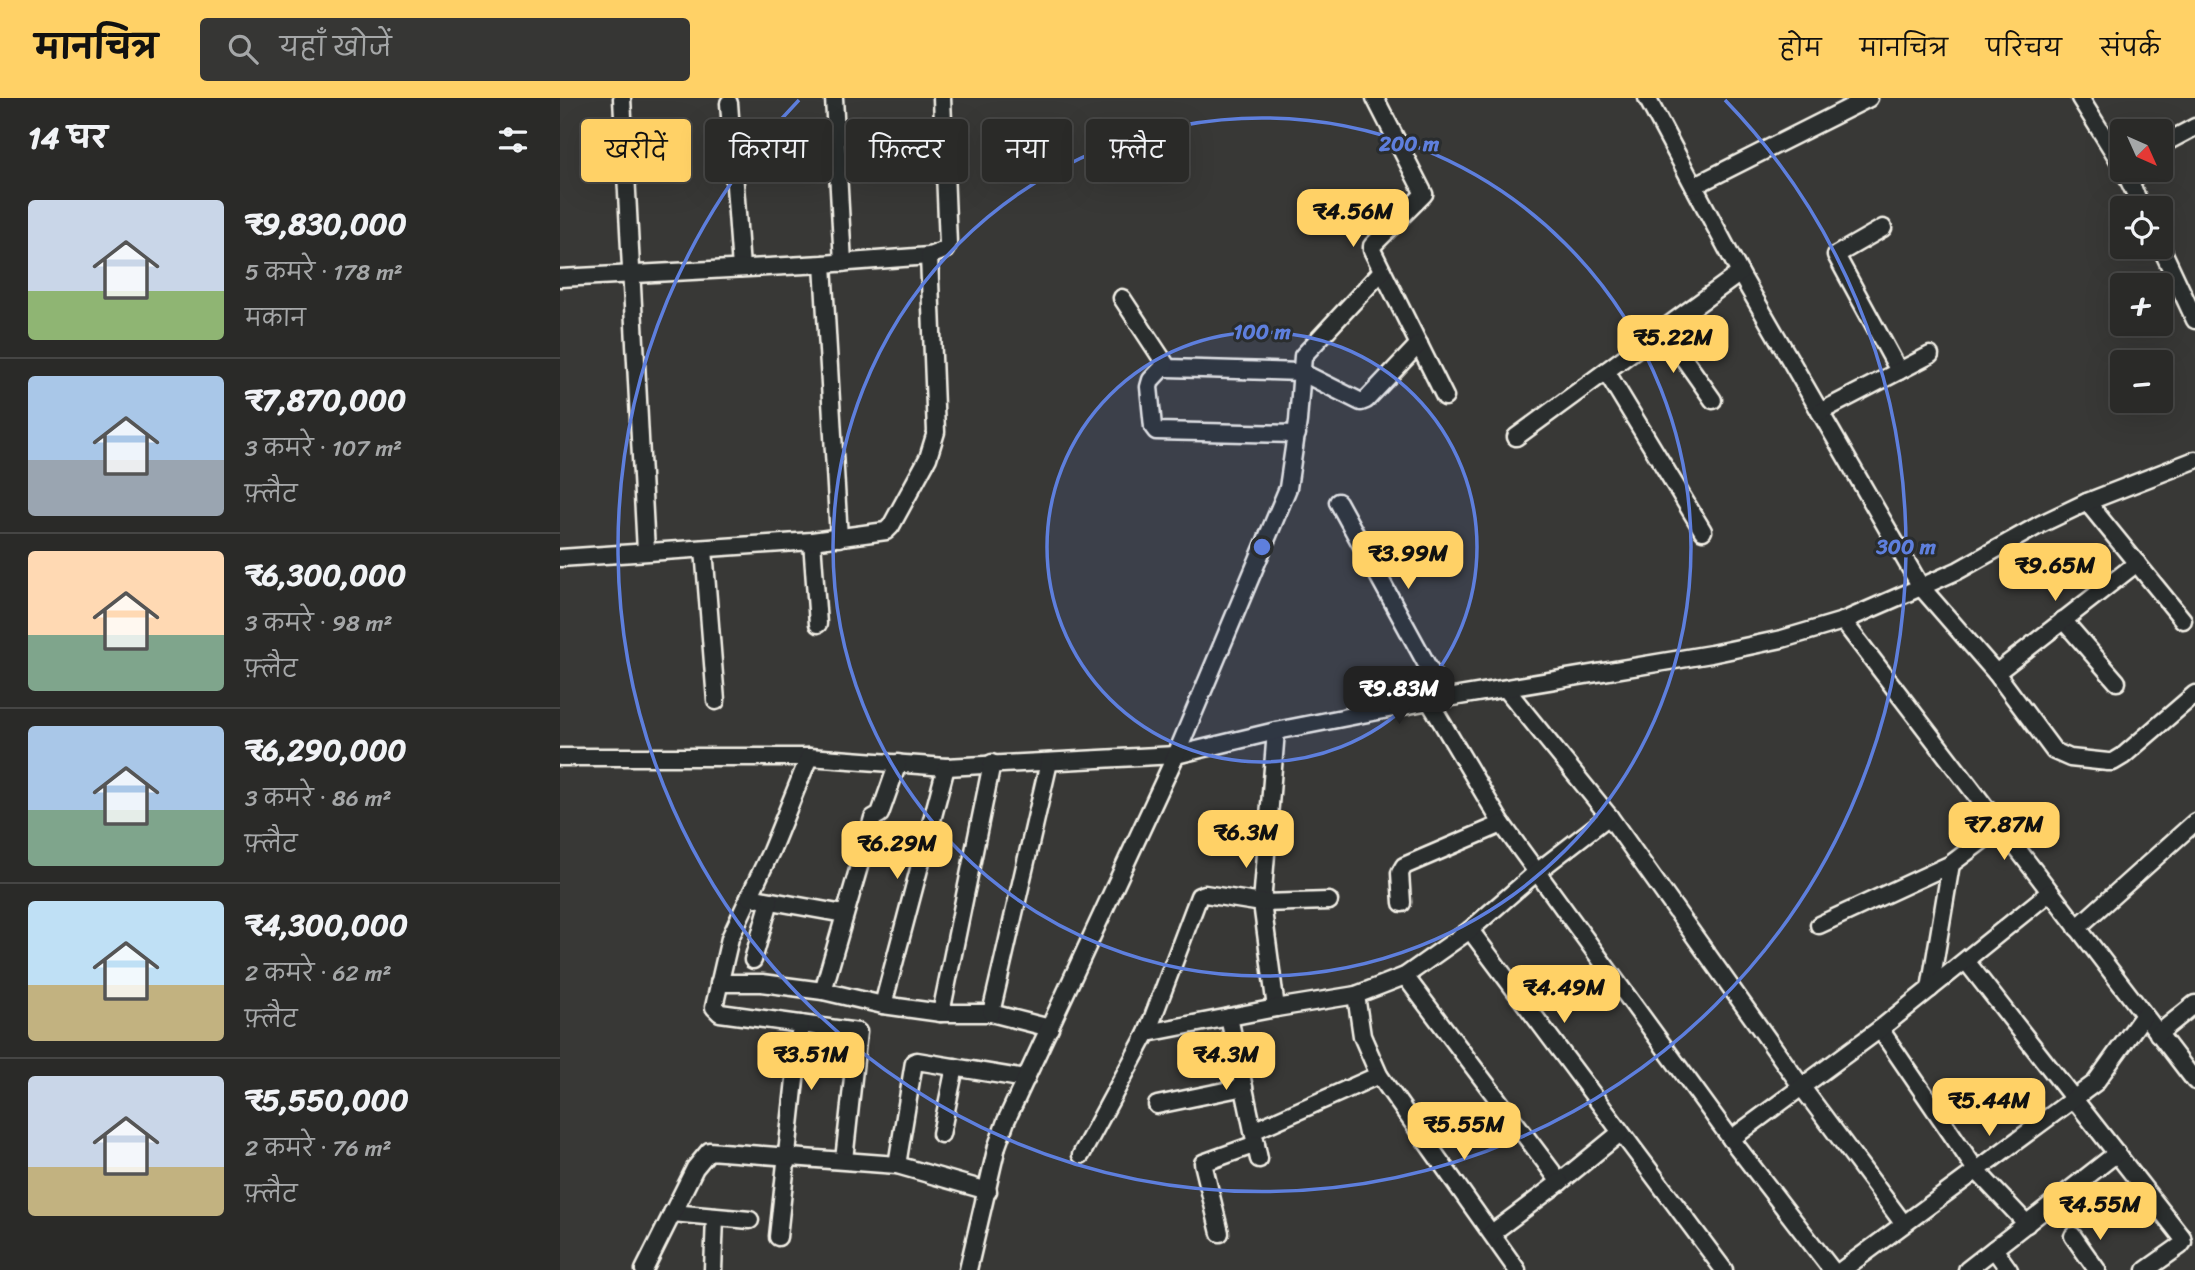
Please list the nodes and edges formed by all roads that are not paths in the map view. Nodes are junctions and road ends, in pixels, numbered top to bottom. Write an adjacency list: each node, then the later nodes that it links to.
1 (622, 98): 21 (street)
2 (834, 98): 16 (street)
3 (942, 98): 14 (street)
4 (1375, 98): 19 (street)
5 (1647, 98): 12 (street)
6 (1869, 98): 12 (street)
7 (2080, 98): 11 (street)
8 (729, 103): 18 (street)
9 (2195, 127): 10 (street)
10 (2174, 138)
11 (2110, 146)
12 (1694, 186): 20 (street)
13 (1883, 228): 30 (street)
14 (929, 256): 16 (street); 41 (street)
15 (2167, 259): 24 (street)
16 (843, 263): 17 (street)
17 (823, 264): 18 (street); 41 (street)
18 (741, 268): 21 (street)
19 (1382, 271): 26 (street); 31 (street)
20 (1740, 273): 25 (street); 34 (street)
21 (633, 275): 22 (street); 44 (street)
22 (560, 278)
23 (1122, 299): 28 (street)
24 (2195, 320)
25 (1663, 329): 29 (street); 33 (street)
26 (1419, 344): 31 (street); 32 (street)
27 (1930, 355): 30 (street)
28 (1165, 365): 31 (street); 35 (street)
29 (1606, 371): 36 (street); 40 (street)
30 (1899, 371): 34 (street)
31 (1301, 372): 35 (street)
32 (1445, 397)
33 (1713, 400)
34 (1820, 412): 47 (street)
35 (1297, 434): 59 (street)
36 (1516, 437)
37 (2195, 460): 39 (street)
38 (1338, 502): 56 (street)
39 (2087, 502): 46 (street); 47 (street)
40 (1703, 531)
41 (839, 538): 42 (street)
42 (812, 541): 43 (street); 51 (street)
43 (704, 549): 44 (street); 57 (street)
44 (646, 551): 45 (street)
45 (560, 558)
46 (2137, 563): 48 (street); 49 (street)
47 (1921, 587): 50 (street); 52 (street)
48 (2063, 620): 52 (street); 53 (street)
49 (2183, 620)
50 (1843, 621): 54 (street); 69 (street)
51 (818, 625)
52 (1996, 673): 55 (street)
53 (2117, 682)
54 (1506, 689): 56 (street); 66 (street)
55 (2195, 694)
56 (1437, 700): 58 (street); 68 (street)
57 (716, 701)
58 (1276, 732): 59 (street); 76 (street)
59 (1176, 755): 62 (street); 97 (street)
60 (560, 757): 61 (street)
61 (809, 757): 63 (street); 73 (street)
62 (1049, 762): 64 (street); 93 (street)
63 (898, 763): 65 (street); 78 (street)
64 (992, 763): 65 (street); 92 (street)
65 (946, 767): 90 (street)
66 (1609, 816): 71 (street); 105 (street)
67 (2195, 822): 80 (street)
68 (1502, 824): 71 (street); 77 (street)
69 (2000, 827): 70 (street); 72 (street)
70 (1951, 864): 79 (street); 86 (street)
71 (1538, 871): 81 (street); 111 (street)
72 (2050, 892): 80 (street); 83 (street)
73 (749, 897): 74 (street); 85 (street)
74 (770, 901): 78 (street); 82 (street)
75 (1329, 901): 76 (street)
76 (1262, 903): 91 (street); 99 (street)
77 (1402, 903)
78 (844, 914): 87 (street)
79 (1819, 925)
80 (2077, 928): 94 (street)
81 (1470, 930): 84 (street); 109 (street)
82 (753, 960)
83 (1966, 961): 86 (street); 107 (street)
84 (1405, 976): 88 (street); 119 (street)
85 (719, 983): 87 (street); 96 (street)
86 (1930, 989): 98 (street)
87 (823, 991): 90 (street)
88 (1356, 995): 91 (street); 102 (street)
89 (2195, 1004): 100 (street)
90 (883, 1005): 92 (street)
91 (1276, 1008): 95 (street)
92 (941, 1013): 93 (street)
93 (991, 1013): 97 (street)
94 (2144, 1015): 100 (street); 107 (street)
95 (1229, 1017): 99 (street); 106 (street)
96 (801, 1024): 114 (street); 116 (street)
97 (1050, 1028): 103 (street)
98 (1880, 1028): 105 (street); 118 (street)
99 (1147, 1033): 115 (street)
100 (2158, 1034): 104 (street)
101 (955, 1067): 103 (street); 110 (street); 117 (street)
102 (1379, 1075): 112 (street); 127 (street)
103 (1026, 1079): 120 (street)
104 (2195, 1081)
105 (1801, 1086): 111 (street); 124 (street)
106 (1244, 1087): 108 (street); 112 (street)
107 (2075, 1099): 113 (street); 118 (street)
108 (1157, 1105)
109 (1620, 1133): 119 (street); 135 (street)
110 (941, 1134)
111 (1731, 1139): 136 (street)
112 (1256, 1145): 126 (street)
113 (2116, 1153): 125 (street); 141 (street)
114 (785, 1155): 116 (street); 121 (street); 129 (street)
115 (1081, 1155)
116 (844, 1160): 117 (street)
117 (897, 1165): 120 (street)
118 (1976, 1170): 124 (street); 125 (street)
119 (1560, 1182): 127 (street)
120 (988, 1191): 133 (street)
121 (672, 1213): 122 (street); 131 (street)
122 (715, 1217): 123 (street); 132 (street)
123 (750, 1220)
124 (1903, 1223): 137 (street)
125 (2027, 1224): 130 (street)
126 (1220, 1233)
127 (1492, 1233): 134 (street)
128 (2073, 1236): 140 (street)
129 (778, 1237)
130 (1994, 1249): 138 (street); 139 (street)
131 (644, 1270)
132 (713, 1270)
133 (968, 1270)
134 (1517, 1270)
135 (1724, 1270)
136 (1832, 1270)
137 (1842, 1270)
138 (1966, 1270)
139 (2009, 1270)
140 (2097, 1270)
141 (2147, 1270)

